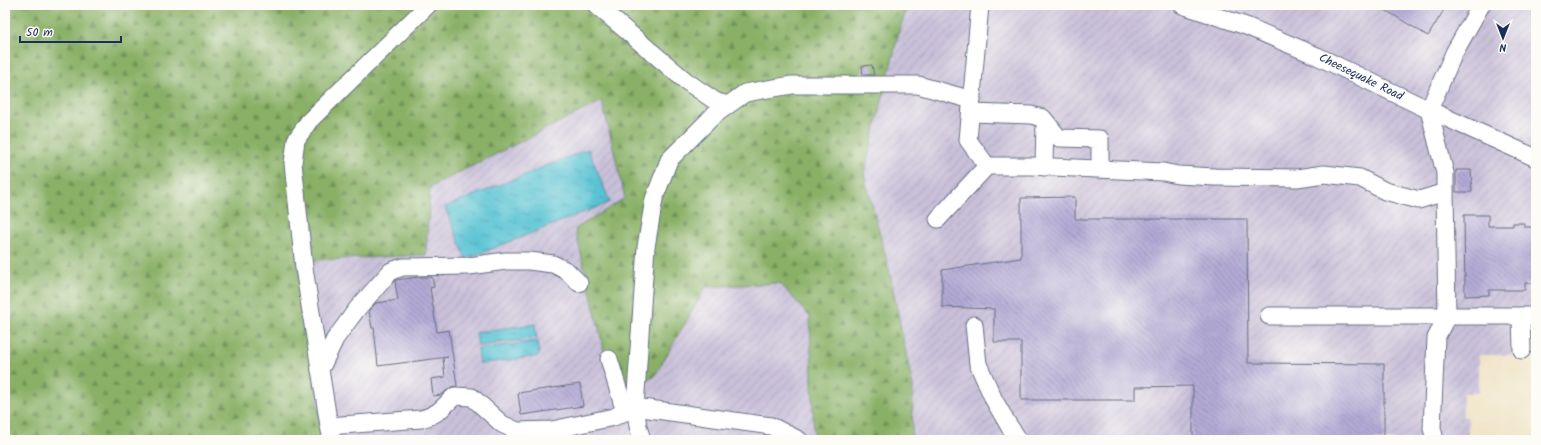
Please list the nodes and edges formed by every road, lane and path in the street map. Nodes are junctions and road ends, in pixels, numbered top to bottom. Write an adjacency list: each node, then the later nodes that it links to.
1 (428, 5): 23 (street)
2 (596, 5): 6 (street)
3 (980, 5): 7 (street)
4 (1182, 5): 8 (street, Cheesequake Road)
5 (1481, 5): 8 (street)
6 (728, 105): 7 (street); 24 (street)
7 (972, 106): 9 (street); 11 (street)
8 (1429, 110): 10 (street, Cheesequake Road); 14 (street)
9 (1045, 122): 12 (street); 13 (street)
10 (1536, 158)
11 (987, 166): 12 (street); 15 (street)
12 (1044, 167): 13 (street)
13 (1100, 169): 14 (street)
14 (1445, 192): 18 (street)
15 (938, 219)
16 (579, 283): 23 (street)
17 (1269, 316): 18 (street)
18 (1447, 316): 19 (street); 29 (street)
19 (1529, 316): 21 (street)
20 (974, 325): 28 (street)
21 (1522, 350)
22 (609, 359): 24 (street)
23 (320, 370): 25 (street)
24 (630, 410): 25 (street); 26 (street); 27 (street)
25 (330, 433)
26 (642, 440)
27 (799, 440)
28 (1019, 440)
29 (1435, 440)

